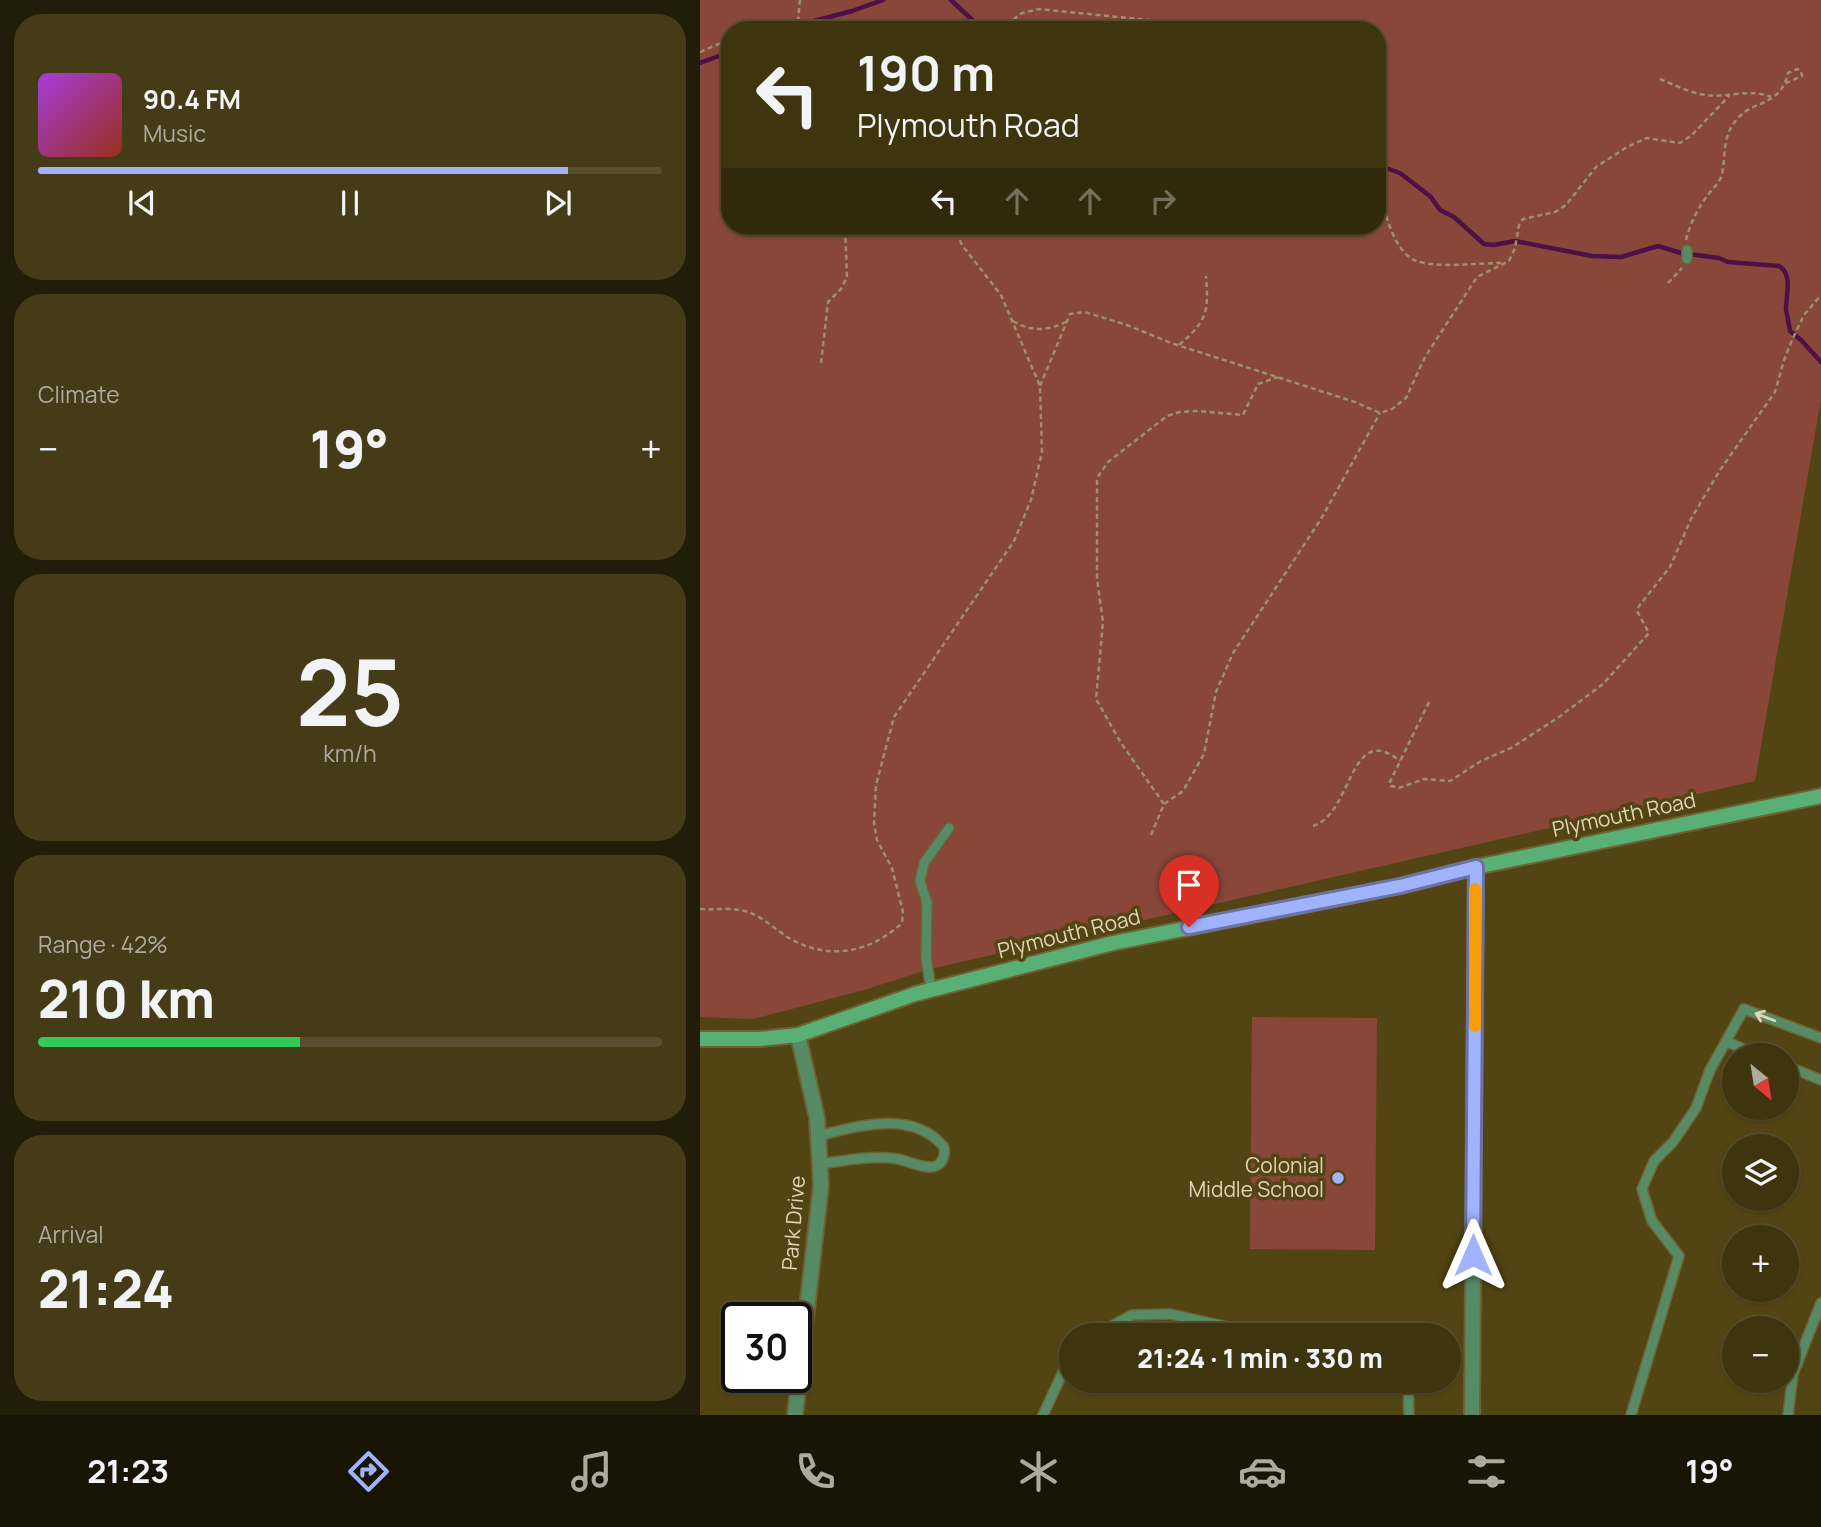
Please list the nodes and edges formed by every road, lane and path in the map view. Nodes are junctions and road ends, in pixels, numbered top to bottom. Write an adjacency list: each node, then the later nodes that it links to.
1 (800, 0): 2 (path)
2 (798, 21)
3 (1012, 21): 4 (path)
4 (1158, 21)
5 (721, 43): 6 (path)
6 (700, 52)
7 (1660, 79): 9 (path)
8 (1784, 84): 8 (path); 10 (path)
9 (1729, 96): 10 (path); 14 (path)
10 (1772, 97): 16 (path)
11 (1386, 216): 14 (path)
12 (845, 235): 21 (path)
13 (957, 235): 18 (path)
14 (1504, 263): 24 (path)
15 (1206, 276): 20 (path)
16 (1668, 284)
17 (1821, 295): 26 (path)
18 (1013, 321): 19 (path); 23 (path)
19 (1068, 321): 20 (path); 23 (path)
20 (1180, 345): 22 (path)
21 (821, 363)
22 (1279, 377): 24 (path); 28 (path)
23 (1040, 386): 33 (path)
24 (1380, 413): 28 (path)
25 (1429, 702): 26 (path)
26 (1400, 761): 29 (path)
27 (1821, 796): 32 (street, Plymouth Road)
28 (1164, 804): 31 (path)
29 (1313, 826)
30 (949, 828): 34 (lane)
31 (1151, 835)
32 (1476, 867): 34 (street, Plymouth Road); 51 (street)
33 (700, 909)
34 (931, 990): 35 (street, Plymouth Road)
35 (798, 1035): 37 (street, Plymouth Road); 41 (street, Park Drive)
36 (1821, 1038): 38 (lane, one-way to 38)
37 (700, 1040)
38 (1727, 1042): 52 (lane)
39 (1799, 1071): 40 (lane)
40 (1821, 1080)
41 (818, 1136): 42 (street, Park Drive); 42 (lane)
42 (820, 1164): 48 (street, Park Drive)
43 (1821, 1303): 53 (lane)
44 (1118, 1323): 45 (lane)
45 (1210, 1323)
46 (1059, 1381): 49 (lane)
47 (1408, 1393): 50 (lane)
48 (795, 1415)
49 (1043, 1415)
50 (1409, 1415)
51 (1472, 1415)
52 (1631, 1415)
53 (1788, 1415)

